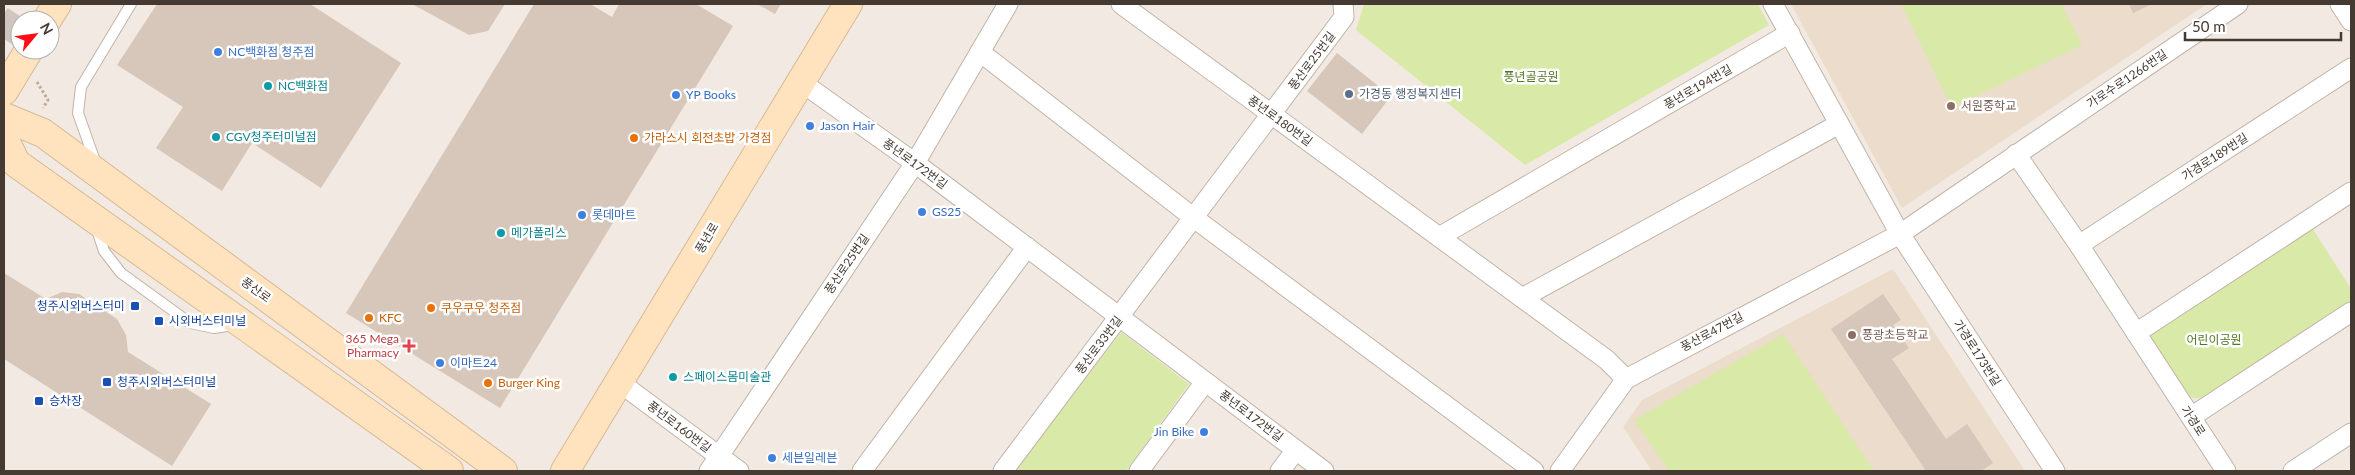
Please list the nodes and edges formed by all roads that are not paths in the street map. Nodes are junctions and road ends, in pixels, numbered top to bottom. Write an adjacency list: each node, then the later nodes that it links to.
1 (132, 4): 22 (lane)
2 (848, 4): 14 (street, 풍년로)
3 (1008, 4): 11 (street, 풍산로25번길)
4 (1121, 4): 16 (street, 풍년로180번길)
5 (1342, 4): 16 (street, 풍산로25번길)
6 (1774, 4): 10 (street)
7 (2238, 4): 20 (street, 가로수로1266번길)
8 (2340, 4): 9 (street)
9 (2351, 21)
10 (1790, 33): 18 (street); 26 (street, 풍년로194번길)
11 (980, 52): 21 (street, 풍산로25번길); 24 (street)
12 (23, 60): 15 (street)
13 (2351, 68): 27 (street, 가경로189번길)
14 (800, 82): 21 (street, 풍년로172번길); 34 (street, 풍년로)
15 (4, 90)
16 (1272, 115): 24 (street, 풍산로33번길); 26 (street, 풍년로180번길)
17 (4, 117): 22 (street, 풍산로)
18 (1839, 124): 25 (street); 29 (street)
19 (4, 138): 40 (street)
20 (2016, 154): 25 (street, 가로수로1266번길); 27 (street)
21 (915, 163): 28 (street, 풍년로172번길); 39 (street, 풍산로25번길)
22 (99, 175): 41 (street, 풍산로)
23 (2351, 192): 32 (street)
24 (1194, 218): 31 (street, 풍산로33번길); 49 (street)
25 (1900, 234): 33 (street, 풍산로47번길); 51 (street, 가경로173번길)
26 (1439, 237): 29 (street, 풍년로180번길)
27 (2079, 245): 32 (street)
28 (1027, 247): 31 (street, 풍년로172번길); 44 (street)
29 (1522, 298): 33 (street, 풍년로180번길)
30 (2351, 312): 36 (street)
31 (1119, 317): 35 (street, 풍년로172번길); 45 (street, 풍산로33번길)
32 (2136, 333): 36 (street, 가경로)
33 (1626, 379): 50 (street, 풍산로47번길)
34 (619, 382): 39 (street, 풍년로160번길); 42 (street, 풍년로)
35 (1205, 382): 38 (street, 풍년로172번길); 46 (street)
36 (2191, 418): 52 (street, 가경로)
37 (2351, 433): 53 (street)
38 (1296, 450): 47 (street, 풍년로172번길); 48 (street, 풍년로172번길)
39 (713, 464): 43 (street, 풍년로160번길)
40 (449, 471)
41 (503, 471)
42 (565, 471)
43 (738, 471)
44 (862, 471)
45 (1003, 471)
46 (1139, 471)
47 (1280, 471)
48 (1324, 471)
49 (1534, 471)
50 (1560, 471)
51 (2055, 471)
52 (2226, 471)
53 (2293, 471)

